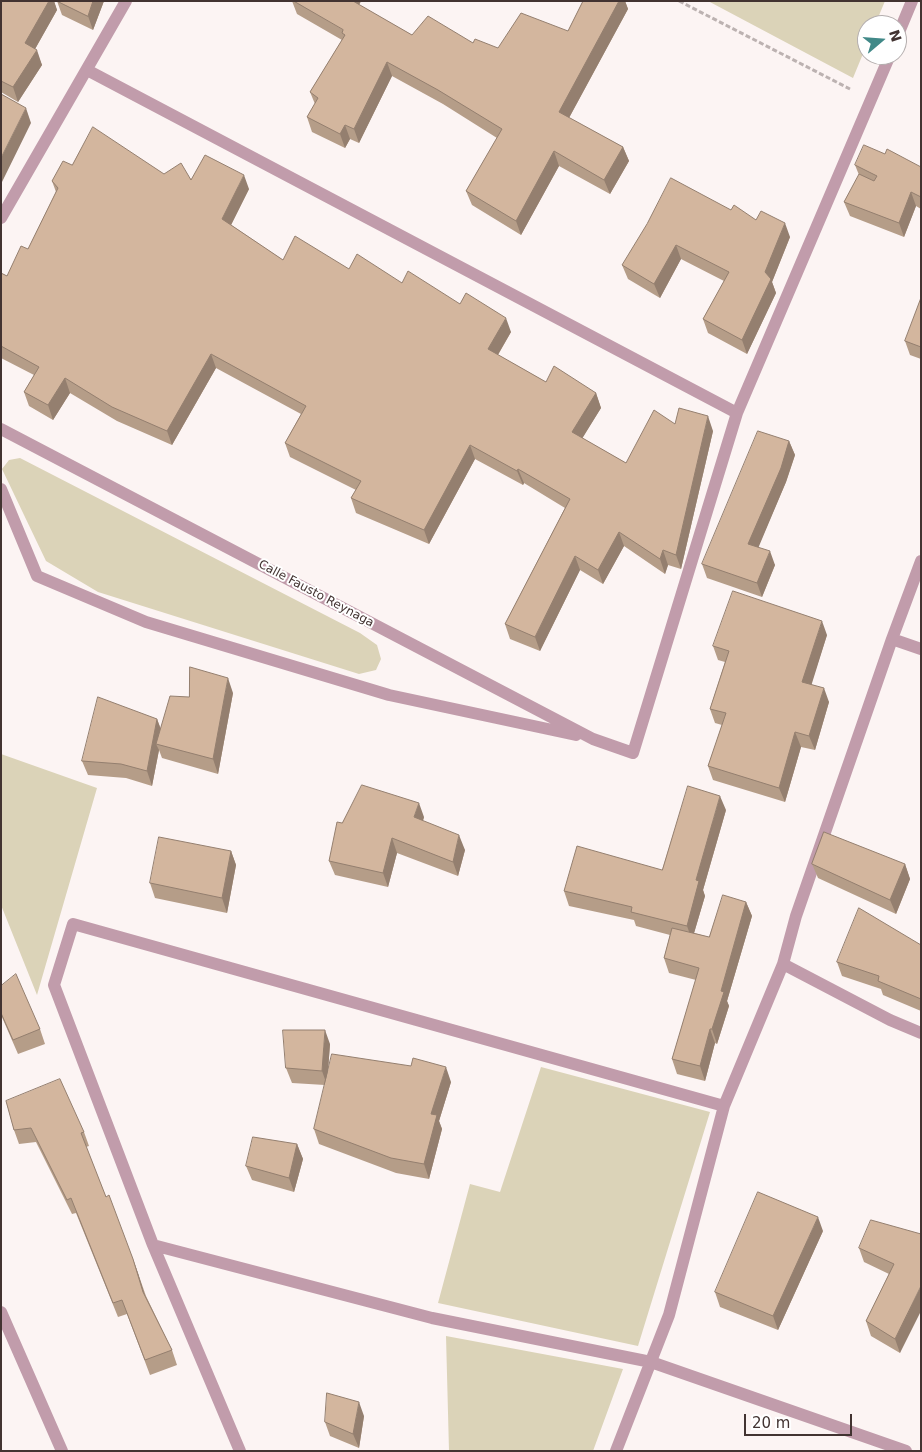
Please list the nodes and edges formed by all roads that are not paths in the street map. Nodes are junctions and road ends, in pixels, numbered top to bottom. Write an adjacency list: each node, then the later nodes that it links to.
1 (126, 1): 5 (street)
2 (912, 1): 3 (street)
3 (906, 15)
4 (886, 65): 7 (street)
5 (87, 70): 6 (street); 7 (street)
6 (1, 218)
7 (737, 413): 13 (street, Calle Fausto Reynaga)
8 (1, 429): 13 (street, Calle Fausto Reynaga)
9 (1, 489): 13 (street)
10 (921, 561): 11 (street)
11 (892, 639): 12 (street); 14 (street)
12 (921, 649)
13 (593, 739)
14 (783, 964): 15 (street); 16 (street)
15 (921, 1032)
16 (724, 1106): 17 (street); 19 (street)
17 (153, 1245): 19 (street); 21 (street)
18 (1, 1312): 20 (street)
19 (651, 1362): 22 (street); 23 (street)
20 (62, 1451)
21 (240, 1451)
22 (616, 1451)
23 (906, 1451)

